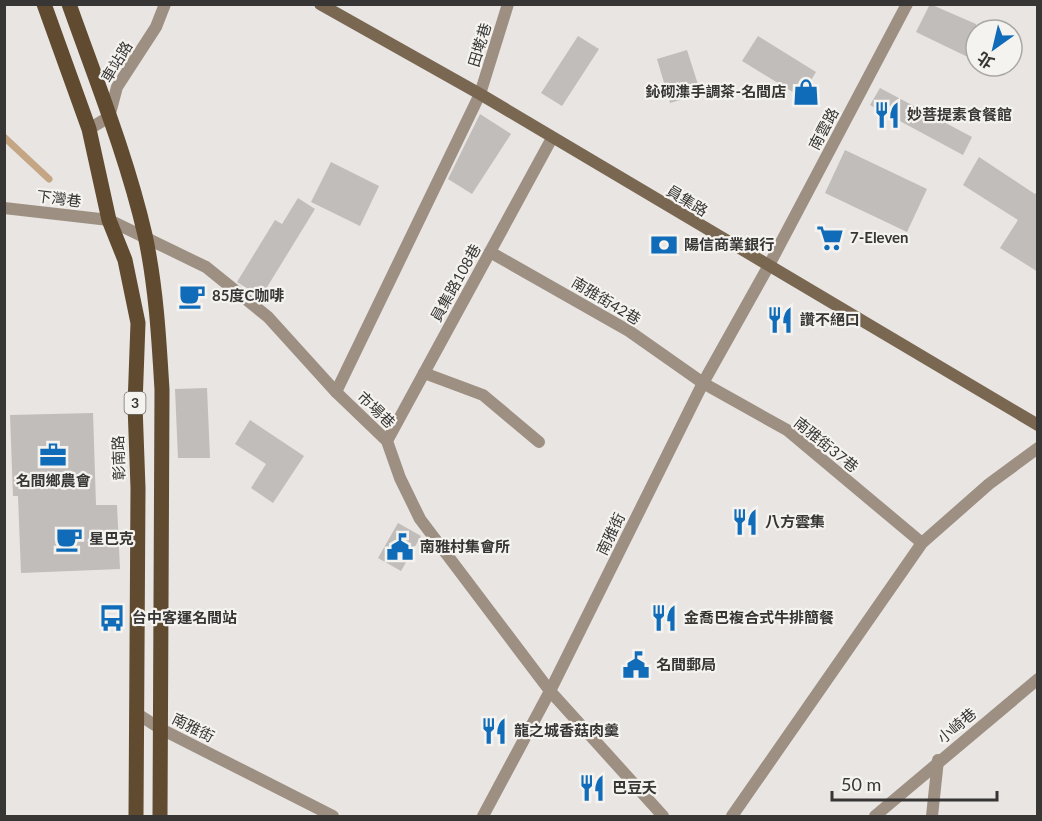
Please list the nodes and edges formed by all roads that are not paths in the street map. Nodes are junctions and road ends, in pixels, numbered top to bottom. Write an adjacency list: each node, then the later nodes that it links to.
1 (44, 4): 9 (main road, 彰南路 / 3)
2 (69, 4): 8 (main road, 3)
3 (165, 4): 8 (street, 車站路)
4 (320, 4): 7 (main road, 員集路)
5 (508, 4): 7 (street, 田墘巷)
6 (907, 4): 15 (street, 南雲路)
7 (480, 94): 10 (main road, 員集路); 18 (street, 田墘巷)
8 (109, 117): 9 (street); 13 (main road, 3)
9 (89, 129): 12 (main road, 彰南路 / 3)
10 (552, 138): 14 (street, 員集路108巷); 15 (main road, 員集路)
11 (4, 208): 12 (street, 下灣巷)
12 (109, 220): 13 (street, 市場巷); 26 (main road, 彰南路 / 3)
13 (145, 236): 18 (street, 市場巷); 27 (main road, 3)
14 (490, 252): 16 (street, 員集路108巷); 17 (street, 南雅街42巷)
15 (768, 267): 17 (street, 南雅街); 19 (main road, 員集路)
16 (424, 373): 20 (street, 員集路108巷); 21 (street)
17 (703, 382): 23 (street, 南雅街37巷); 25 (street, 南雅街)
18 (336, 392): 20 (street, 市場巷)
19 (1038, 425)
20 (387, 441): 25 (street, 市場巷)
21 (539, 442)
22 (1038, 448): 23 (street)
23 (922, 543): 34 (street)
24 (1038, 679): 28 (street, 小崎巷)
25 (550, 691): 32 (street, 南雅街); 33 (street, 市場巷)
26 (136, 713): 27 (street, 南雅街); 29 (main road, 彰南路 / 3)
27 (160, 729): 30 (main road, 3); 31 (street, 南雅街)
28 (938, 760): 35 (street); 36 (street, 小崎巷)
29 (136, 816)
30 (160, 816)
31 (333, 816)
32 (483, 816)
33 (663, 816)
34 (732, 816)
35 (875, 816)
36 (932, 816)

